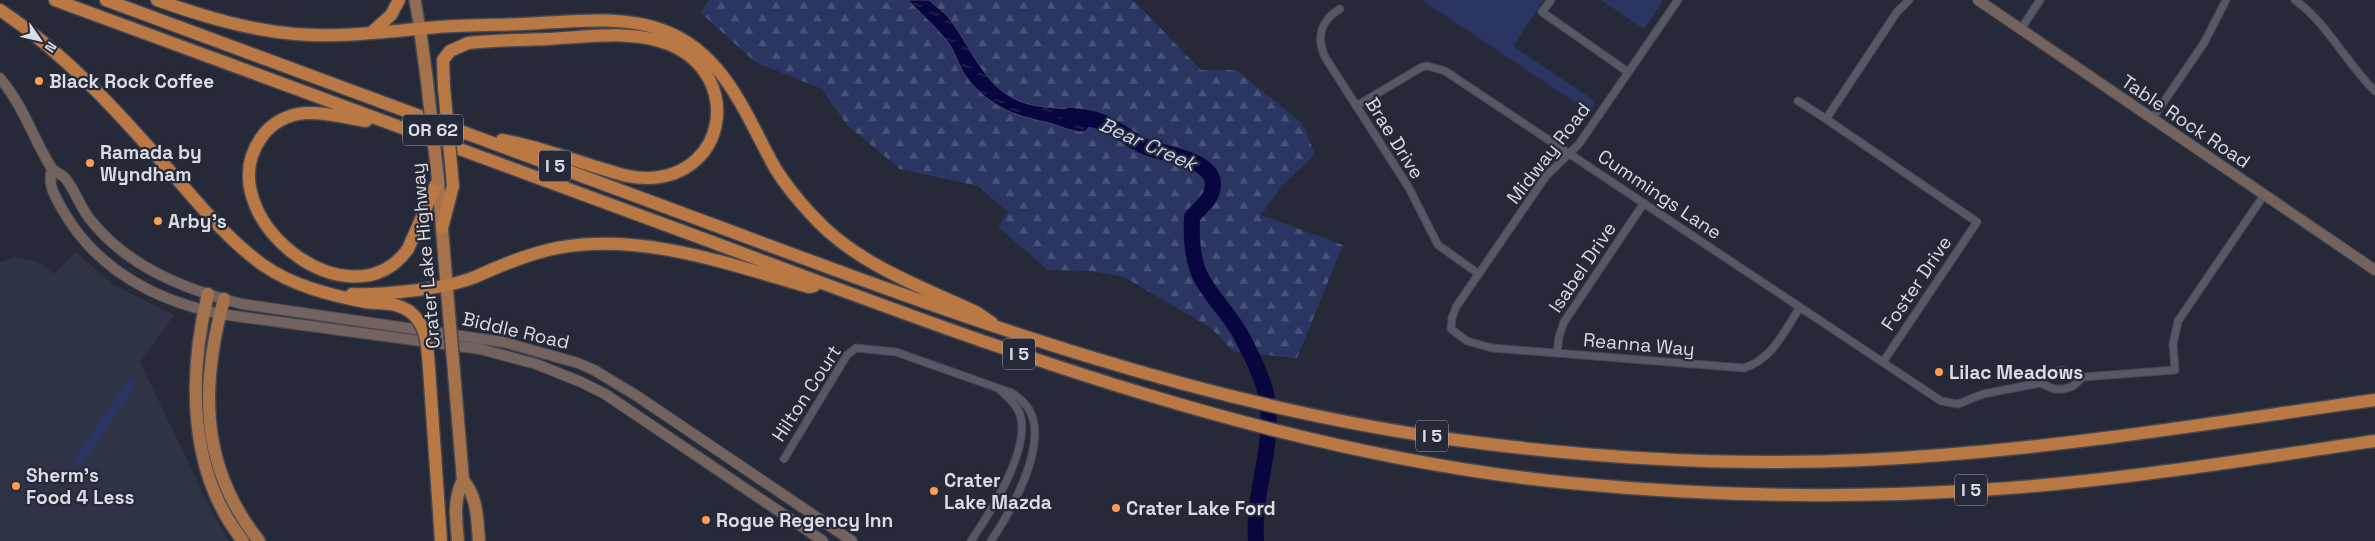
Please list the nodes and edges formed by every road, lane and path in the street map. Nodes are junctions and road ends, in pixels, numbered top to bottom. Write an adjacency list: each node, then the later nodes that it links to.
1 (55, 0): 25 (highway, I 5)
2 (106, 0): 26 (highway, I 5)
3 (157, 0): 17 (highway)
4 (399, 0): 17 (highway)
5 (415, 0): 15 (main road, Crater Lake Highway / OR 62)
6 (1551, 0): 18 (street)
7 (1678, 0): 18 (street, Midway Road)
8 (1910, 0): 23 (street)
9 (1978, 0): 16 (main road, Table Rock Road)
10 (2040, 0): 16 (street)
11 (2226, 0): 24 (street)
12 (2295, 0): 20 (street)
13 (1340, 9): 22 (street, Brae Drive)
14 (0, 10): 37 (highway)
15 (420, 29): 17 (highway); 29 (highway, Crater Lake Highway / OR 62, bridge); 44 (highway)
16 (2021, 29): 24 (main road, Table Rock Road)
17 (371, 33)
18 (1628, 72): 27 (street, Midway Road)
19 (0, 78): 28 (main road, Biddle Road)
20 (2375, 91)
21 (1798, 101): 23 (street)
22 (1356, 106): 27 (street, Cummings Lane); 34 (street, Brae Drive)
23 (1826, 119): 46 (street, Foster Drive)
24 (2152, 119): 30 (main road, Table Rock Road)
25 (395, 126): 29 (highway); 36 (highway, I 5)
26 (473, 135): 32 (highway, bridge); 44 (highway, I 5)
27 (1570, 153): 31 (street, Cummings Lane); 34 (street, Midway Road)
28 (52, 170): 38 (main road, Biddle Road); 41 (main road, Biddle Road)
29 (438, 180): 32 (highway, Crater Lake Highway / OR 62)
30 (2264, 195): 33 (main road, Table Rock Road); 47 (street)
31 (1644, 203): 40 (street, Cummings Lane); 45 (street, Isabel Drive)
32 (442, 228): 35 (highway, Crater Lake Highway / OR 62)
33 (2375, 270)
34 (1478, 274): 43 (street, Midway Road)
35 (446, 284): 36 (highway); 37 (highway); 53 (highway, Crater Lake Highway / OR 62, bridge)
36 (827, 285): 51 (highway, I 5)
37 (332, 293): 56 (highway, bridge)
38 (208, 294): 39 (main road, Biddle Road); 41 (highway)
39 (224, 299): 42 (highway); 60 (main road, Biddle Road)
40 (1800, 307): 45 (street, Reanna Way); 46 (street, Cummings Lane)
41 (204, 310): 42 (main road, Biddle Road); 54 (highway)
42 (220, 314): 55 (highway); 59 (main road, Biddle Road)
43 (1451, 329): 45 (street, Reanna Way)
44 (1005, 331): 50 (highway, I 5)
45 (1557, 354)
46 (1883, 362): 48 (street, Cummings Lane)
47 (2083, 376): 48 (street); 48 (street)
48 (2040, 383)
49 (1000, 390): 52 (street, Hilton Court); 61 (street, Hilton Court); 62 (street, Hilton Court)
50 (2375, 400)
51 (2375, 441)
52 (784, 459)
53 (463, 480): 57 (highway, Crater Lake Highway / OR 62); 58 (highway, Crater Lake Highway / OR 62)
54 (242, 541)
55 (258, 541)
56 (441, 541)
57 (458, 541)
58 (479, 541)
59 (823, 541)
60 (852, 541)
61 (971, 541)
62 (991, 541)

